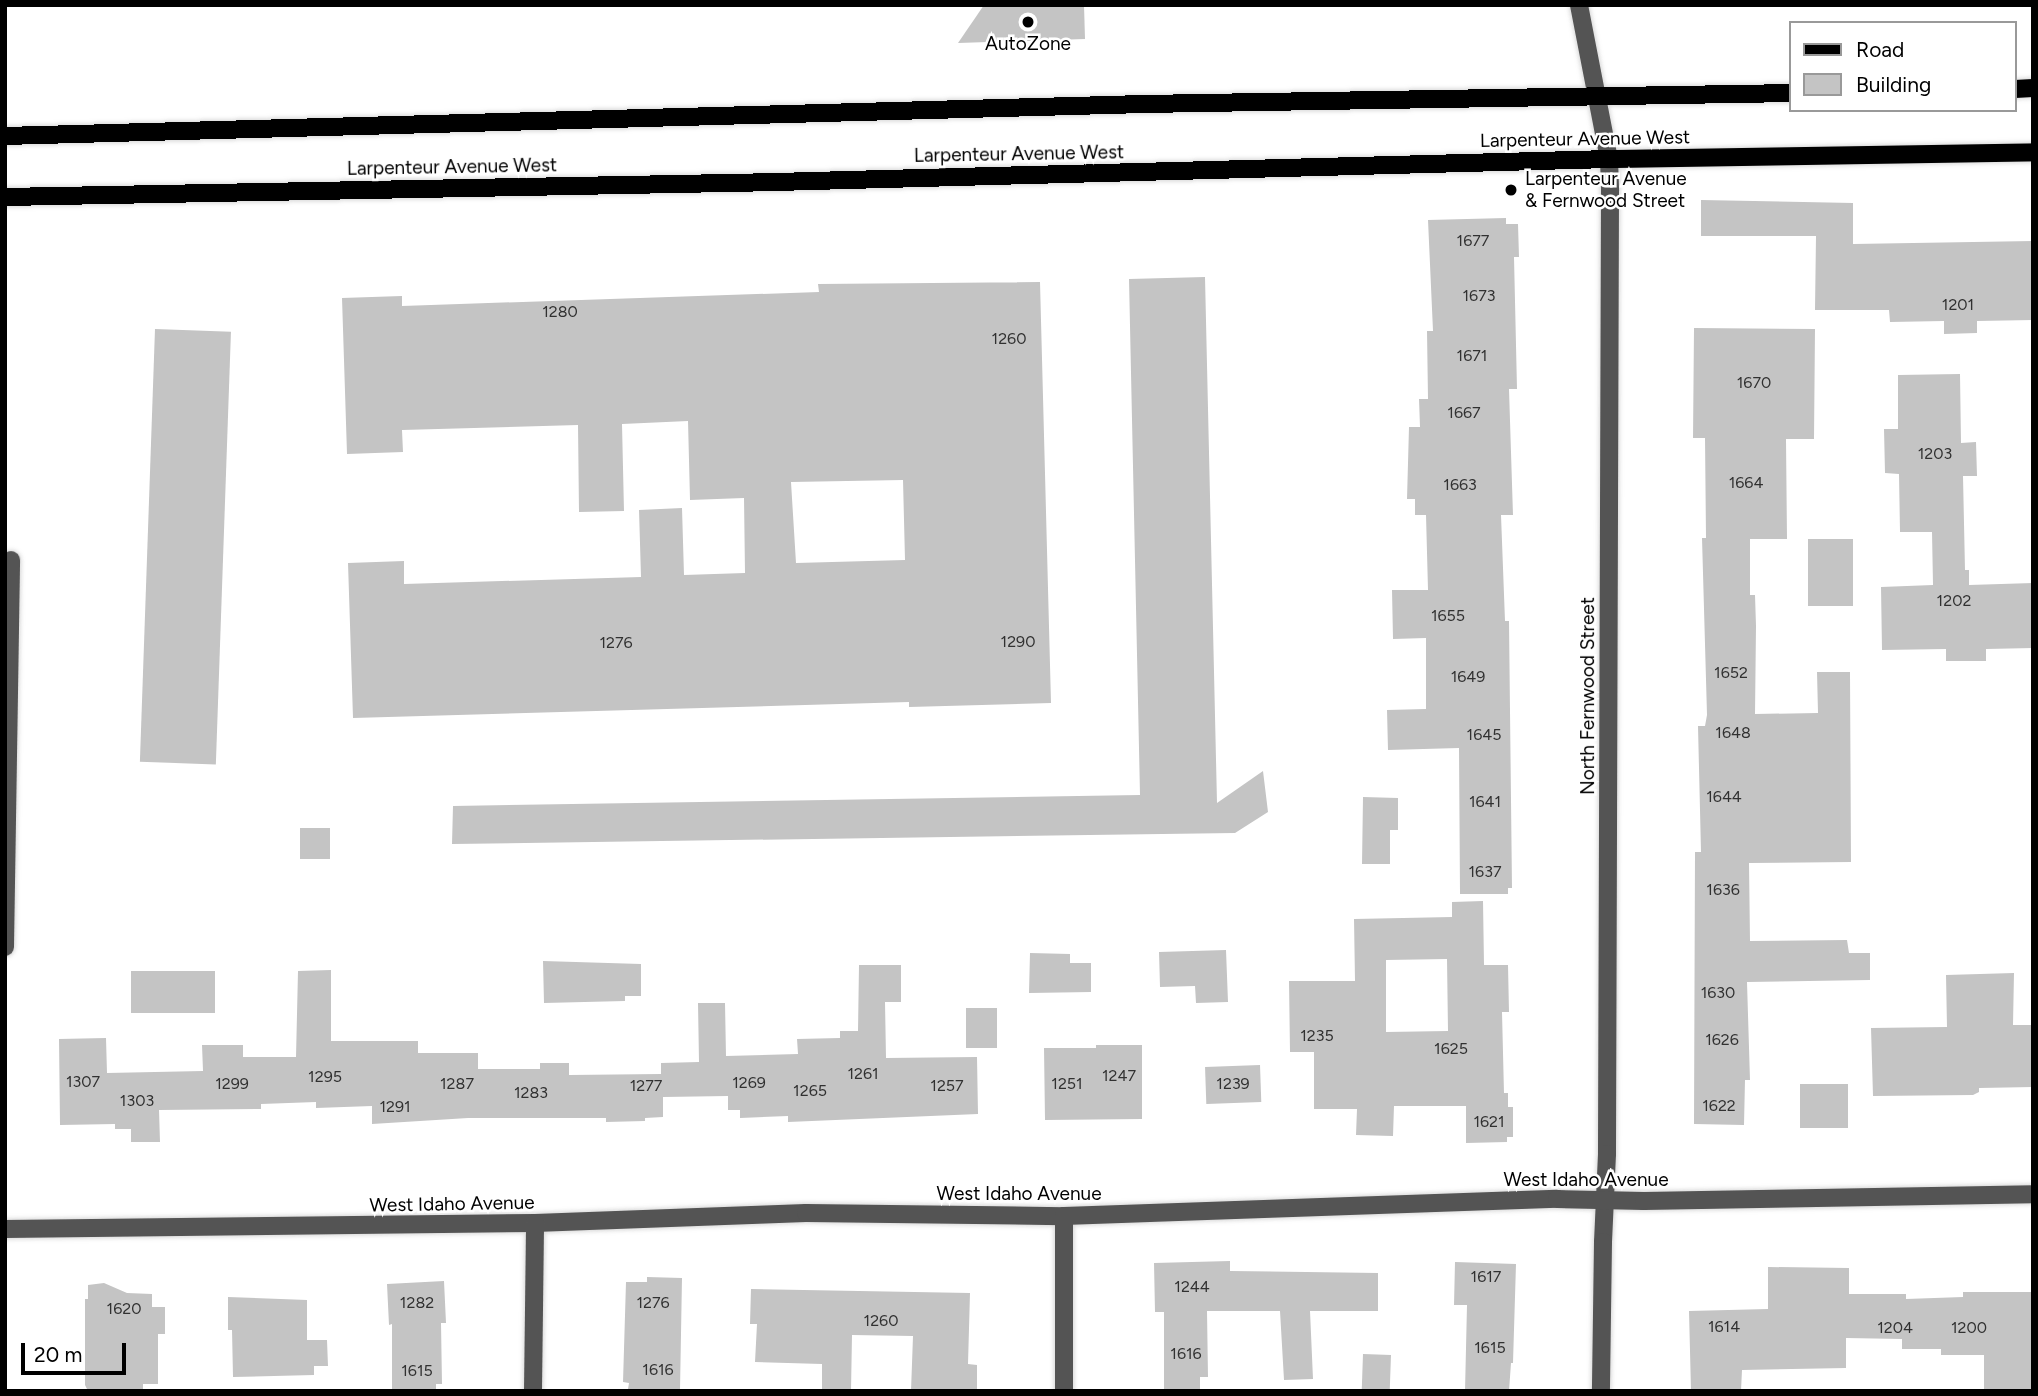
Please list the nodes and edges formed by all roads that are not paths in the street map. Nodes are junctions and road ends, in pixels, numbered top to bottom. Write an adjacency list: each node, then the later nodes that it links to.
1 (1578, 5): 3 (street, North Fernwood Street)
2 (1790, 93): 3 (main road)
3 (1598, 96): 4 (main road); 6 (street, North Fernwood Street)
4 (5, 136)
5 (2033, 152): 6 (main road, Larpenteur Avenue West)
6 (1609, 159): 7 (main road, Larpenteur Avenue West); 11 (street, North Fernwood Street)
7 (5, 198)
8 (12, 560): 9 (street)
9 (5, 947)
10 (2033, 1194): 11 (street, West Idaho Avenue)
11 (1605, 1201): 12 (street, West Idaho Avenue); 17 (street, North Fernwood Street)
12 (1065, 1216): 13 (street, West Idaho Avenue); 16 (street)
13 (535, 1223): 14 (street, West Idaho Avenue); 15 (street)
14 (5, 1228)
15 (533, 1391)
16 (1064, 1391)
17 (1601, 1391)

